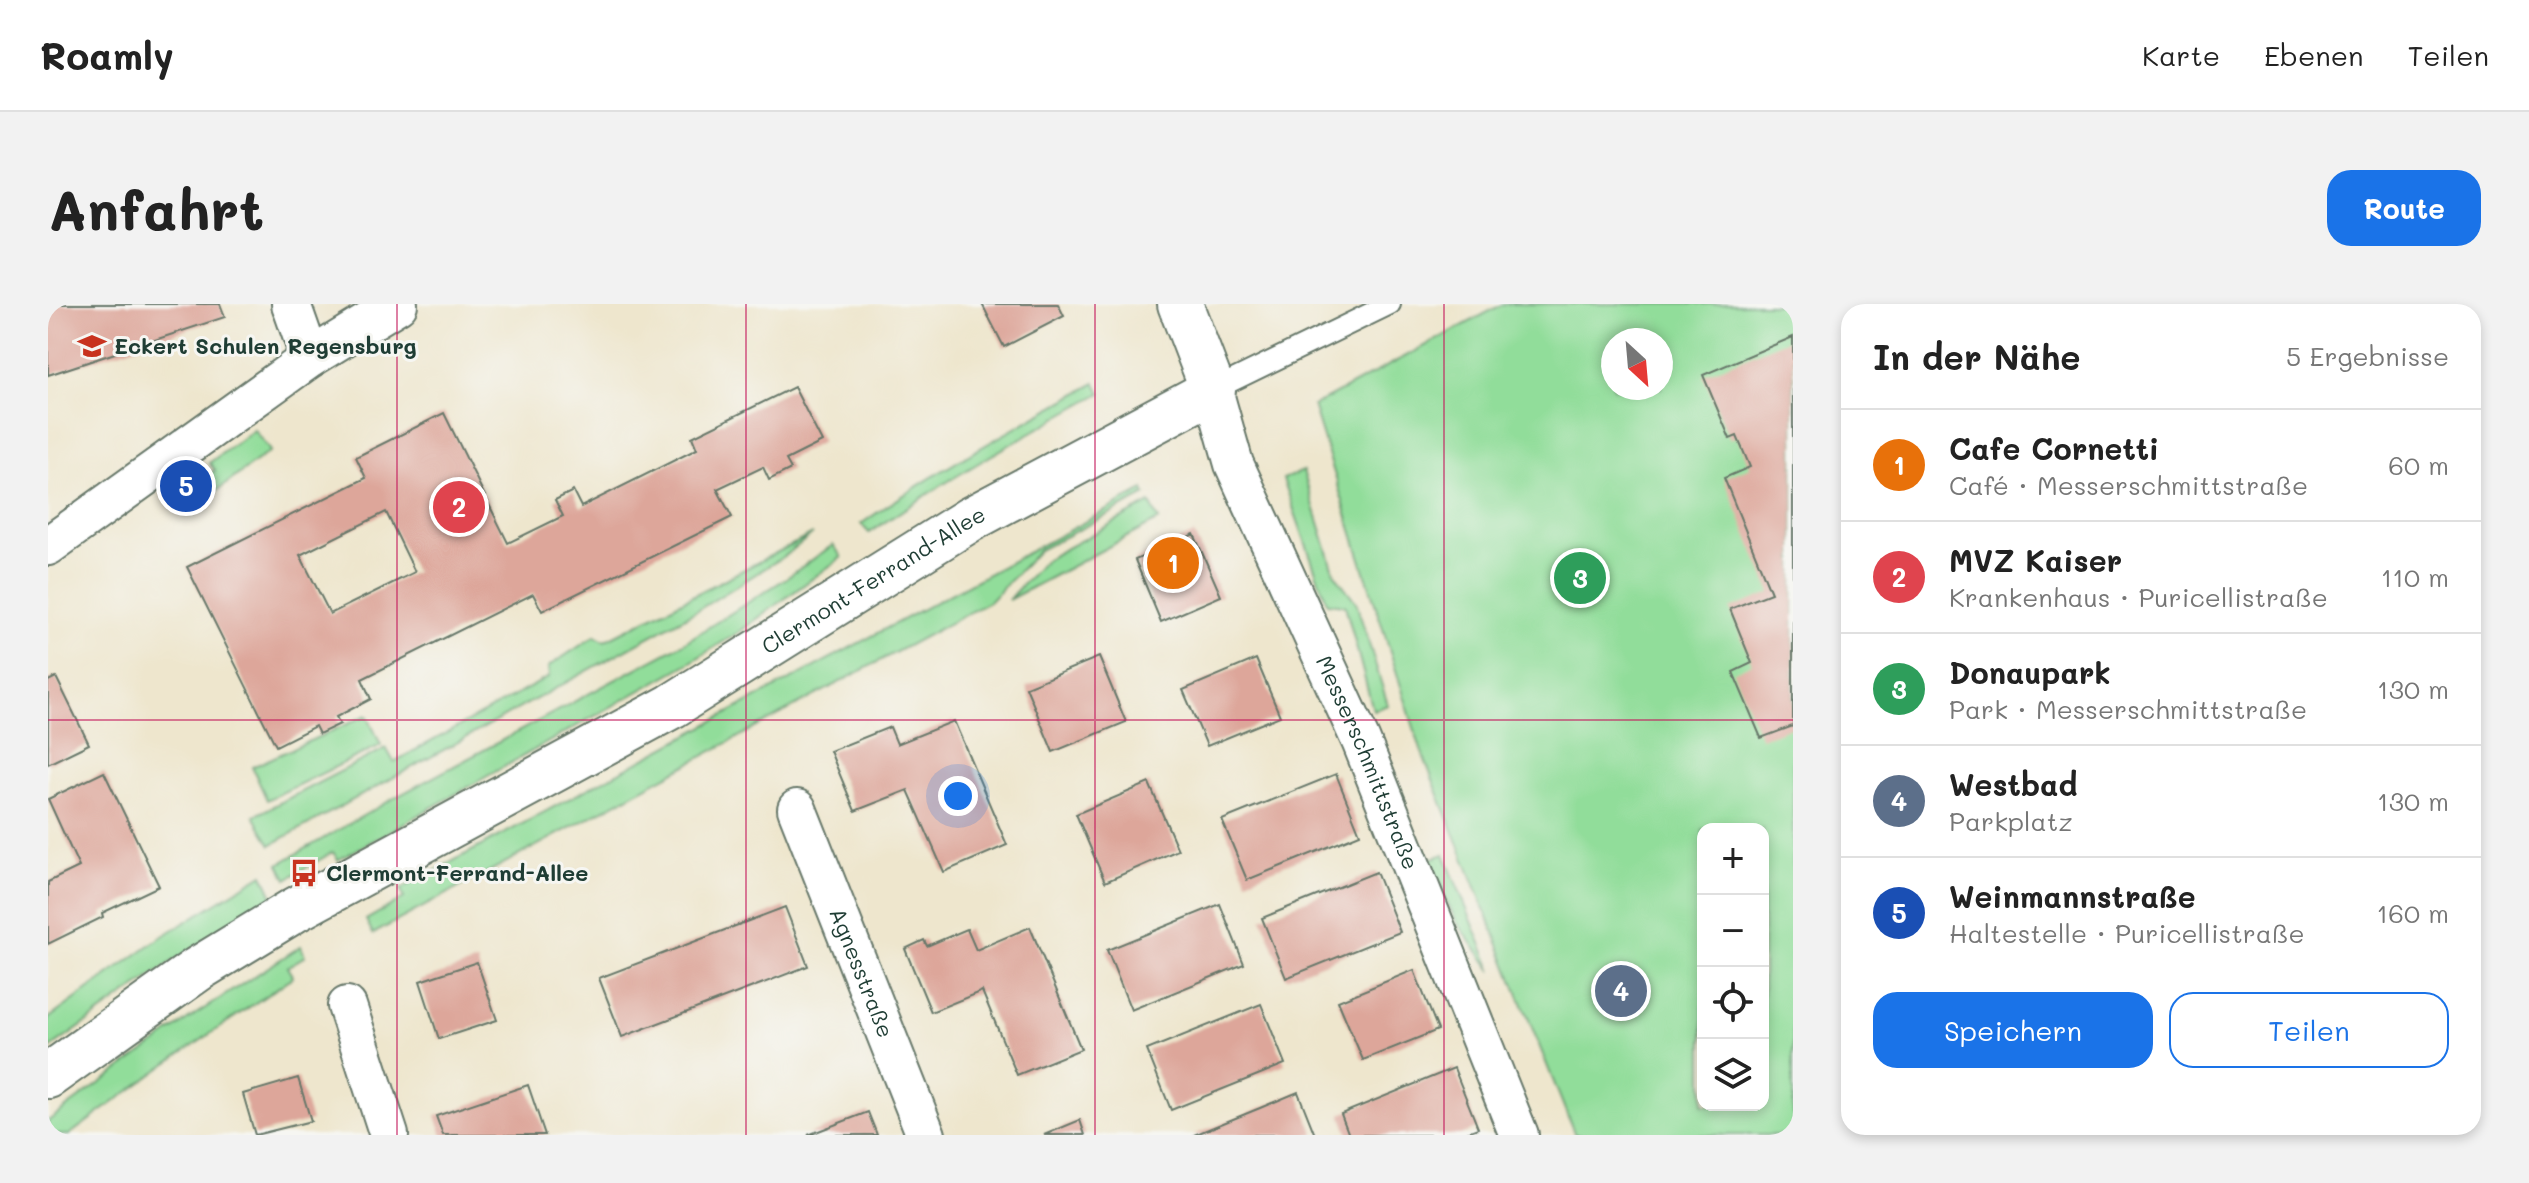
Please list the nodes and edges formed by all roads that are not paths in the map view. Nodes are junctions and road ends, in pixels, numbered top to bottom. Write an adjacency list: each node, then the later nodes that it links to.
1 (291, 304): 5 (street)
2 (398, 304): 5 (street)
3 (1180, 304): 6 (street)
4 (1390, 304): 6 (lane)
5 (310, 358): 7 (street)
6 (1213, 390): 10 (street, Clermont-Ferrand-Allee); 13 (street, Messerschmittstraße)
7 (48, 546)
8 (797, 809): 12 (street, Agnesstraße)
9 (347, 1006): 11 (street)
10 (48, 1076)
11 (383, 1134)
12 (926, 1135)
13 (1519, 1135)

